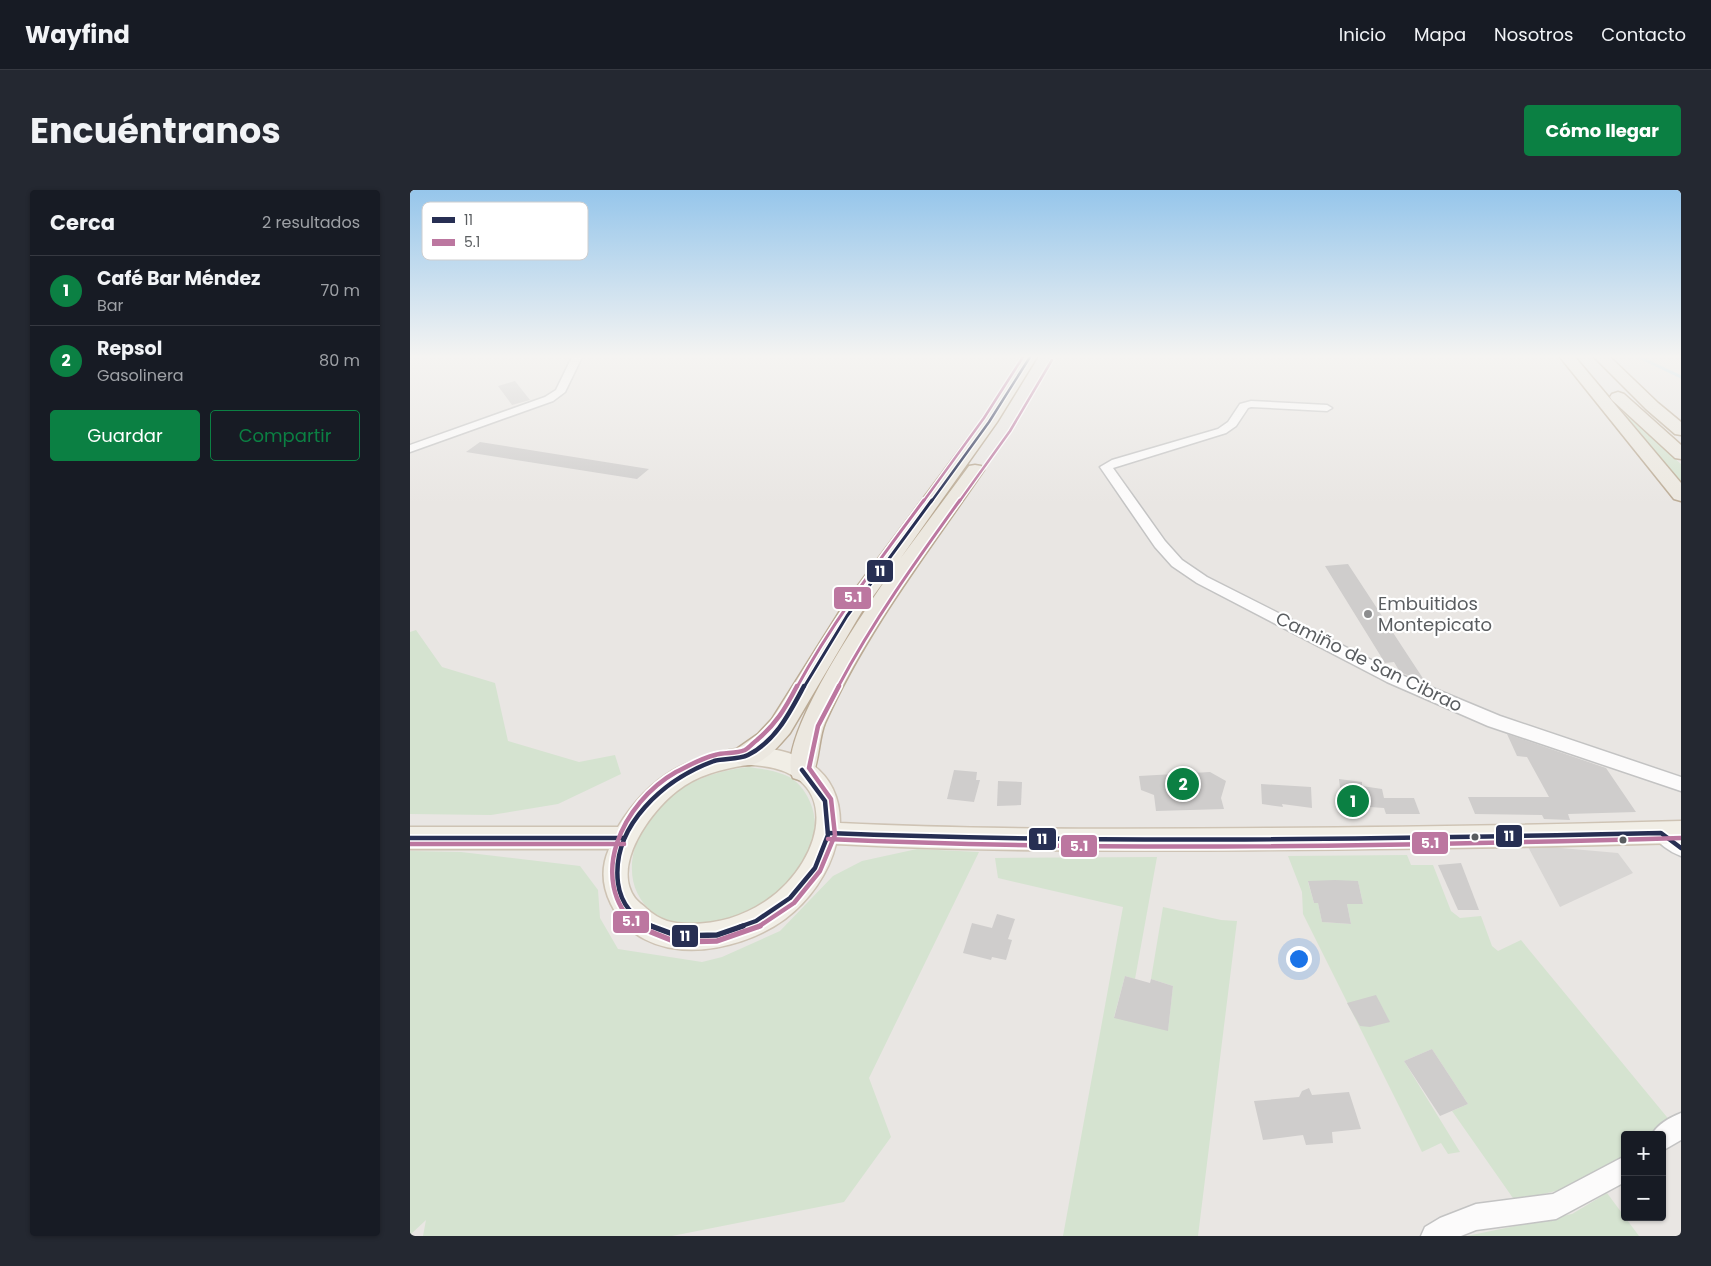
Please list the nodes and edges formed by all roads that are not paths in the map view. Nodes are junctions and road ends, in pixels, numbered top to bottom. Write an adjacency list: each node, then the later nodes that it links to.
1 (530, 406): 15 (street)
2 (999, 406): 18 (highway)
3 (1017, 406): 19 (highway)
4 (1245, 406): 20 (street, Camiño de San Cibrao)
5 (1285, 406): 11 (street, Camiño de San Cibrao)
6 (1607, 406): 17 (highway)
7 (1629, 406): 16 (highway)
8 (1652, 406): 14 (highway)
9 (1663, 406): 13 (highway)
10 (1669, 406): 12 (highway)
11 (1327, 408)
12 (1681, 412)
13 (1681, 421)
14 (1681, 430)
15 (410, 449)
16 (1681, 454)
17 (1681, 495)
18 (747, 756): 19 (main road); 24 (main road)
19 (802, 770): 22 (main road)
20 (1681, 784)
21 (1674, 832): 22 (main road); 25 (street)
22 (828, 833): 24 (main road)
23 (410, 838): 24 (main road)
24 (624, 838)
25 (1681, 848)
26 (1681, 1125): 27 (street)
27 (1666, 1136)
28 (1621, 1170): 29 (street)
29 (1434, 1236)

